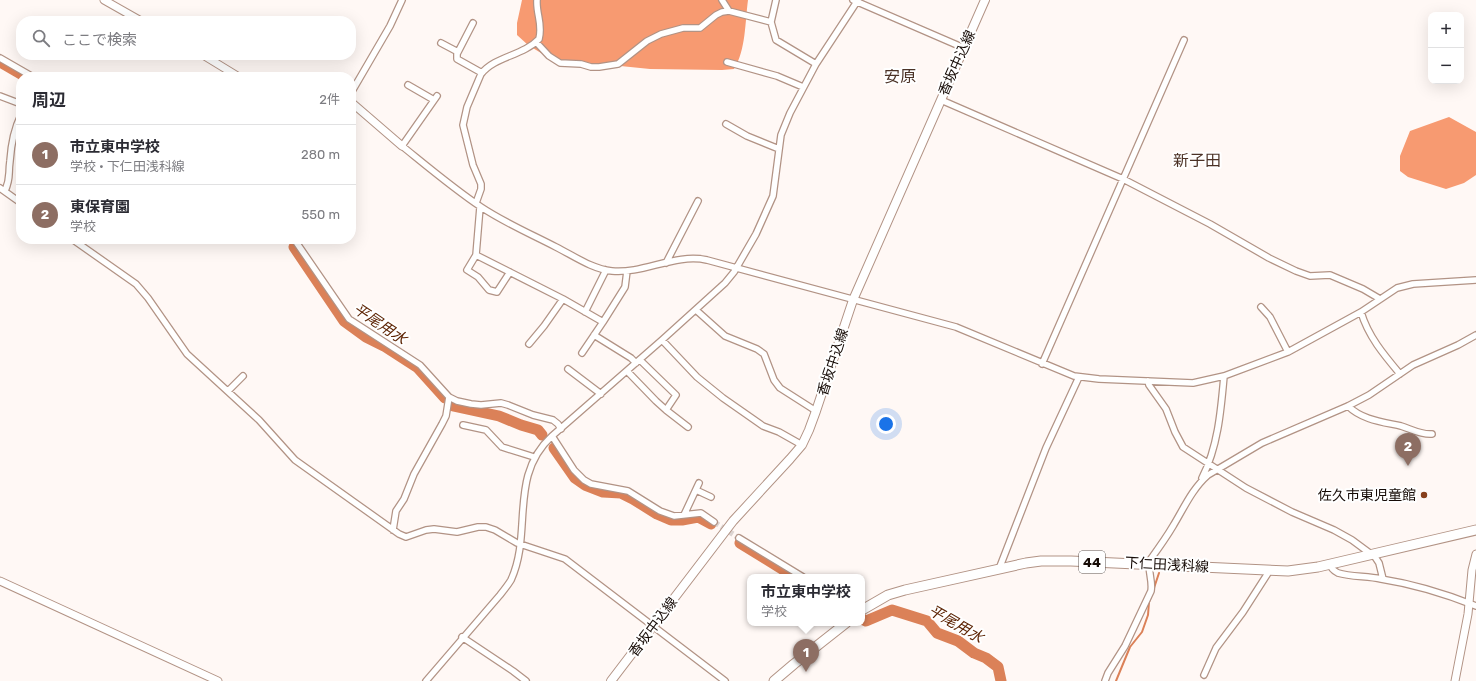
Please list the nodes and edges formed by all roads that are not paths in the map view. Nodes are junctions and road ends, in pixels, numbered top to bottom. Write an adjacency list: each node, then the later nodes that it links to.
1 (104, 0): 9 (street)
2 (402, 0): 24 (street)
3 (537, 0): 13 (street)
4 (722, 0): 8 (street)
5 (776, 0): 10 (street)
6 (985, 0): 15 (main road, 香坂中込線)
7 (856, 1): 15 (street); 20 (street)
8 (729, 11): 10 (street); 13 (street)
9 (132, 16)
10 (771, 22): 20 (street)
11 (473, 23): 16 (street)
12 (1184, 40): 35 (street)
13 (536, 42): 23 (street)
14 (441, 43): 16 (street)
15 (964, 48): 28 (main road, 香坂中込線)
16 (458, 52): 23 (street)
17 (0, 58): 21 (street)
18 (211, 60): 22 (street)
19 (727, 62): 26 (street)
20 (816, 64): 26 (street)
21 (24, 72)
22 (231, 72)
23 (482, 73): 39 (street)
24 (356, 84)
25 (408, 85): 33 (street)
26 (803, 88): 34 (street)
27 (0, 96): 29 (street)
28 (941, 100): 35 (street); 51 (main road, 香坂中込線)
29 (16, 102)
30 (356, 106): 33 (street)
31 (726, 124): 34 (street)
32 (16, 130): 36 (street)
33 (402, 146): 39 (street)
34 (779, 149): 44 (street)
35 (1123, 179): 49 (street); 64 (street)
36 (2, 190): 37 (street)
37 (16, 200)
38 (698, 201): 43 (street)
39 (478, 205): 42 (street); 45 (street)
40 (79, 244): 72 (street)
41 (297, 244): 74 (street)
42 (476, 255): 47 (street); 47 (street)
43 (666, 263): 44 (street); 46 (street)
44 (737, 268): 51 (street); 53 (street)
45 (606, 270): 46 (street); 54 (street)
46 (627, 271): 56 (street)
47 (510, 272): 50 (street)
48 (1476, 280): 49 (street)
49 (1380, 298): 55 (street)
50 (562, 299): 54 (street); 60 (street)
51 (853, 300): 64 (street); 77 (main road, 香坂中込線)
52 (1261, 307): 61 (street)
53 (696, 310): 59 (street); 77 (street)
54 (585, 312): 56 (street)
55 (1361, 312): 61 (street); 67 (street)
56 (603, 322): 57 (street)
57 (594, 335): 62 (street); 63 (street)
58 (1476, 335): 67 (street)
59 (662, 340): 63 (street); 83 (street)
60 (529, 344)
61 (1288, 352): 69 (street)
62 (582, 353)
63 (638, 362): 66 (street); 76 (street)
64 (1042, 364): 70 (street)
65 (568, 369): 73 (street)
66 (627, 371): 73 (street); 76 (street)
67 (1400, 374): 75 (street)
68 (243, 376): 72 (street)
69 (1224, 376): 71 (street); 85 (street)
70 (1079, 378): 71 (street); 101 (street)
71 (1148, 382): 85 (street)
72 (228, 391): 93 (street)
73 (602, 394): 80 (street)
74 (449, 397): 80 (street); 93 (street)
75 (1348, 406): 81 (street); 86 (street)
76 (666, 410): 79 (street)
77 (816, 411): 83 (main road, 香坂中込線)
78 (464, 425): 84 (street)
79 (688, 427)
80 (561, 429): 82 (street)
81 (1432, 434)
82 (552, 436): 84 (street); 91 (street)
83 (802, 445): 109 (main road, 香坂中込線)
84 (534, 457): 96 (street)
85 (1209, 464): 86 (street); 87 (street)
86 (1218, 470): 87 (street); 97 (street)
87 (1201, 481): 99 (street)
88 (699, 483): 89 (street)
89 (696, 490): 90 (street); 91 (street)
90 (711, 497)
91 (684, 515): 92 (street)
92 (714, 522)
93 (393, 530): 96 (street)
94 (1476, 530): 97 (main road, 下仁田浅科線 / 44)
95 (739, 538): 103 (street)
96 (519, 544): 109 (street); 110 (street)
97 (1372, 554): 100 (main road, 下仁田浅科線 / 44); 104 (street)
98 (1476, 554): 106 (street)
99 (1149, 564): 101 (main road, 下仁田浅科線 / 44); 102 (main road, 下仁田浅科線 / 44); 118 (street)
100 (1330, 564): 102 (main road, 下仁田浅科線 / 44); 104 (street)
101 (999, 569): 107 (main road, 下仁田浅科線 / 44)
102 (1270, 570): 111 (street)
103 (798, 574)
104 (1383, 579): 106 (street)
105 (0, 581): 112 (street)
106 (1472, 605): 119 (street)
107 (865, 608)
108 (842, 626): 117 (main road)
109 (653, 627): 115 (main road, 香坂中込線); 116 (street)
110 (462, 637): 113 (street); 114 (street)
111 (1204, 675)
112 (218, 681)
113 (426, 681)
114 (526, 681)
115 (611, 681)
116 (725, 681)
117 (774, 681)
118 (1105, 681)
119 (1456, 681)

